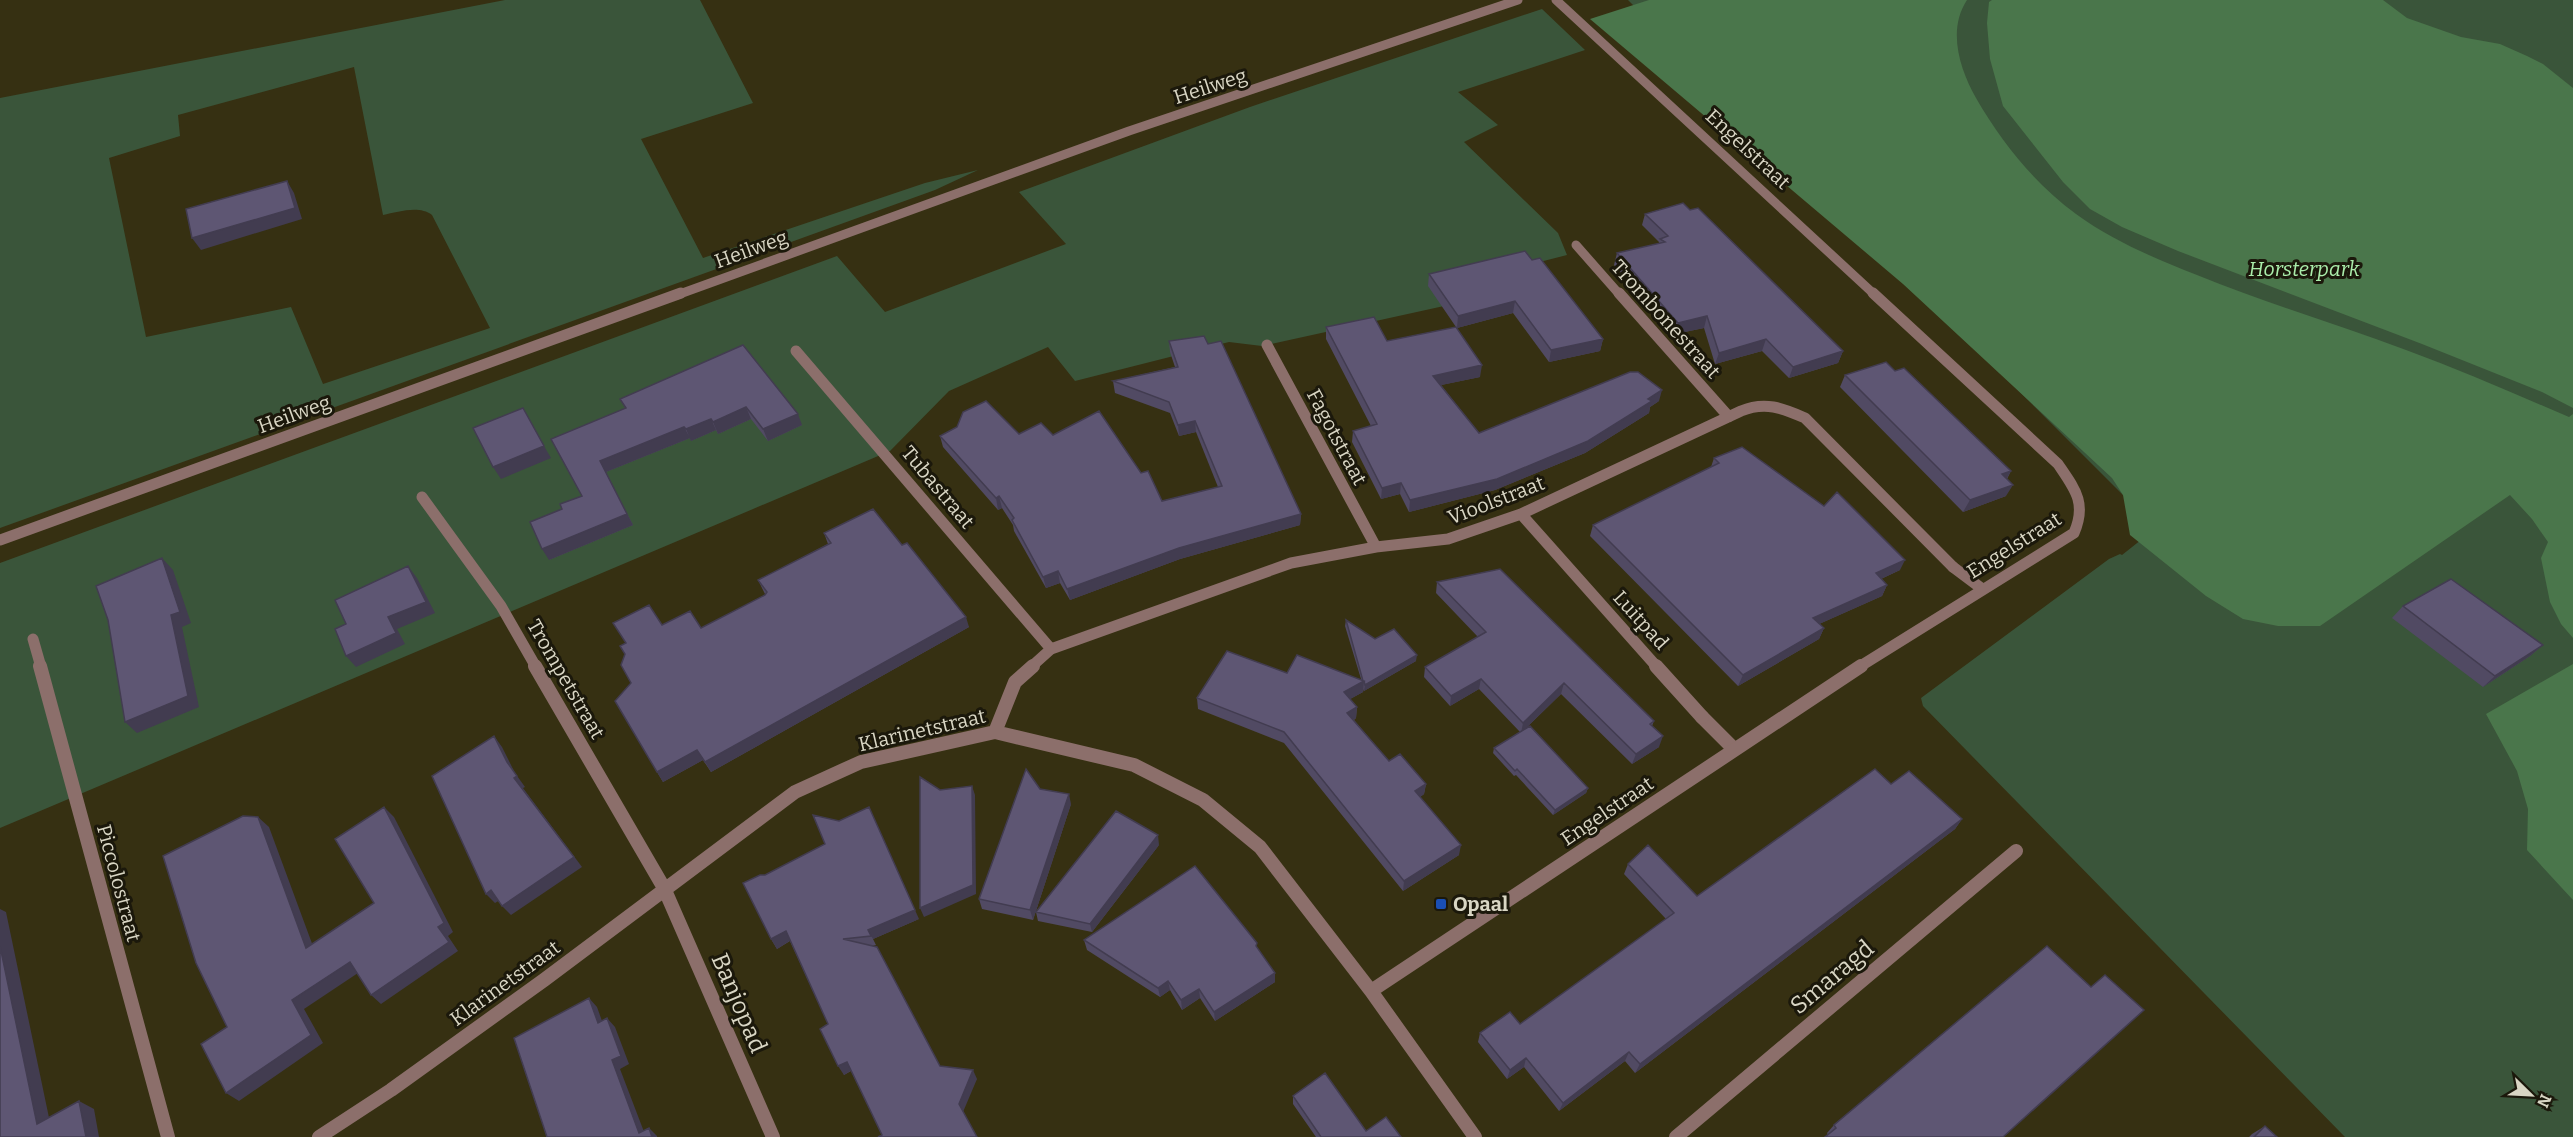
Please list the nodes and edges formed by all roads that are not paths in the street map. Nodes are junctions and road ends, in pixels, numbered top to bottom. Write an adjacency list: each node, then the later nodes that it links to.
1 (1518, 0): 9 (street, Heilweg)
2 (1556, 0): 11 (street, Engelstraat)
3 (1576, 245): 6 (street, Trombonestraat)
4 (1267, 345): 10 (street, Fagotstraat)
5 (796, 351): 13 (street, Tubastraat)
6 (1729, 417): 8 (street, Vioolstraat); 11 (street, Vioolstraat)
7 (422, 498): 17 (street, Trompetstraat)
8 (1521, 514): 10 (street, Vioolstraat); 15 (street, Luitpad)
9 (0, 540)
10 (1376, 547): 13 (street, Vioolstraat)
11 (1981, 588): 15 (street, Engelstraat)
12 (33, 639): 19 (street, Piccolostraat)
13 (1051, 649): 14 (street, Vioolstraat)
14 (995, 732): 17 (street, Klarinetstraat); 18 (street, Klarinetstraat)
15 (1734, 749): 18 (street, Engelstraat)
16 (2016, 851): 23 (street, Smaragd)
17 (664, 888): 20 (street, Klarinetstraat); 21 (street, Banjopad)
18 (1371, 991): 22 (street)
19 (168, 1137)
20 (319, 1137)
21 (773, 1137)
22 (1475, 1137)
23 (1676, 1137)

